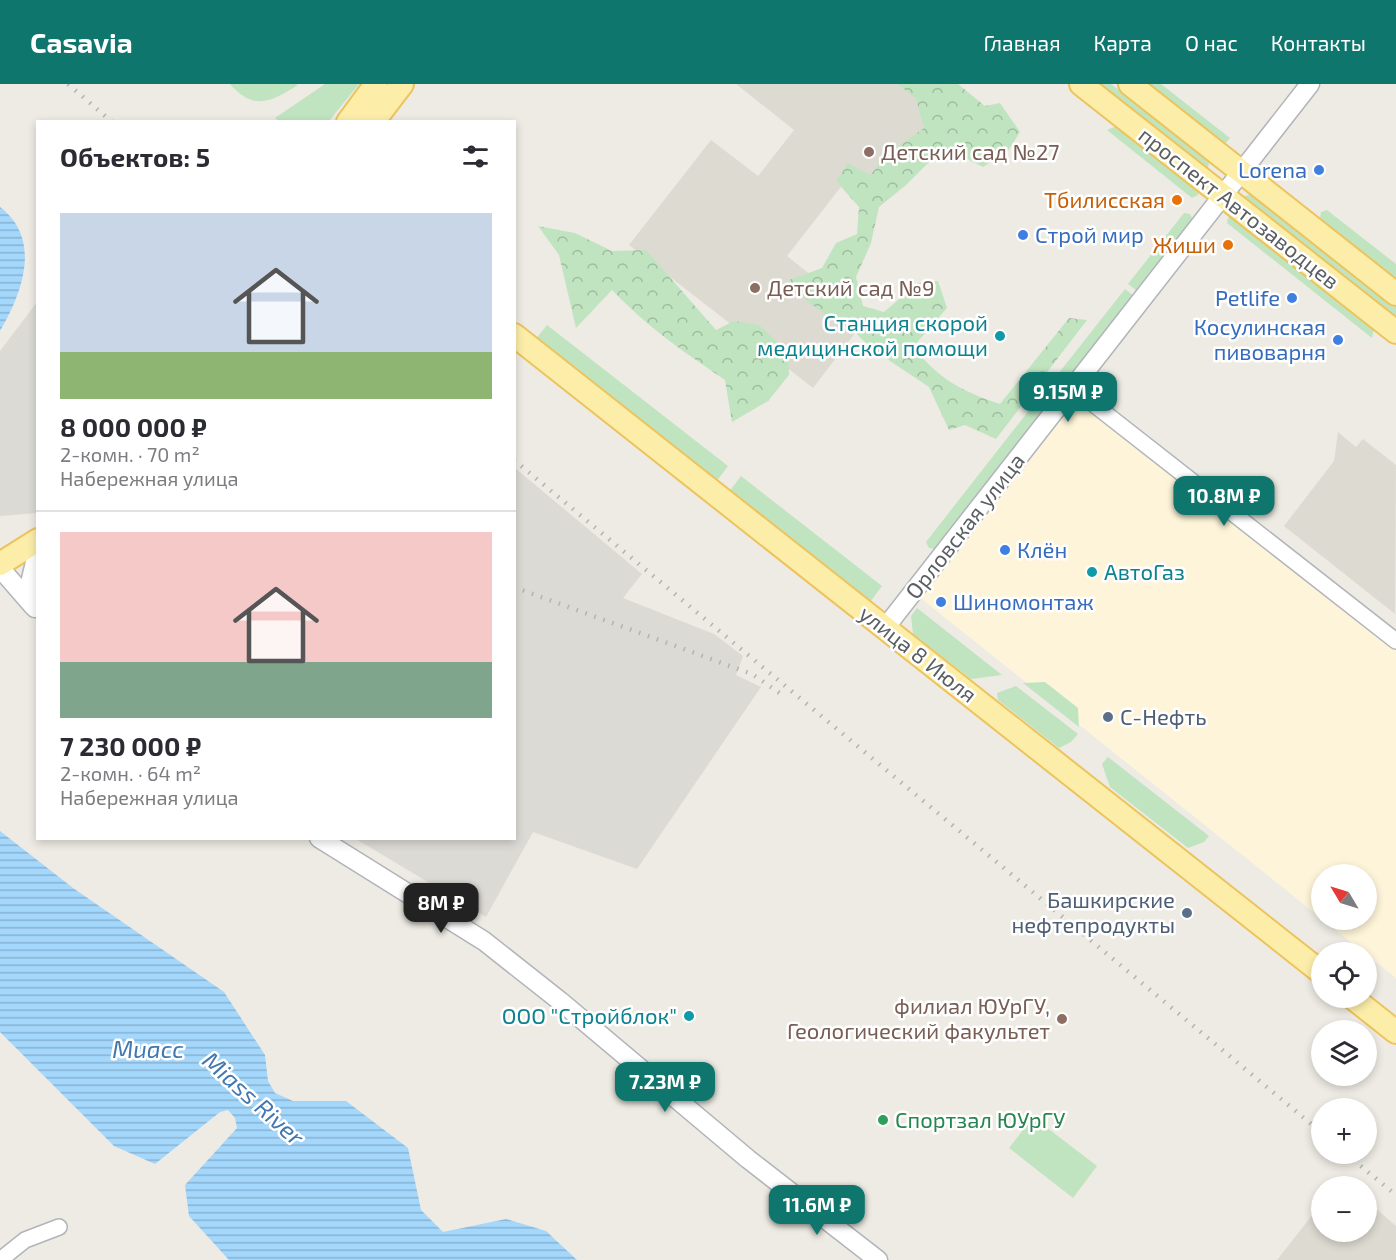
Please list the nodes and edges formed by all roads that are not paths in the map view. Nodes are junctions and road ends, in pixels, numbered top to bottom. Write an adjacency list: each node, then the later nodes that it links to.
1 (376, 84): 6 (main road)
2 (404, 84): 7 (main road); 8 (main road)
3 (1081, 84): 10 (main road, проспект Автозаводцев)
4 (1130, 84): 9 (main road, проспект Автозаводцев)
5 (1310, 84): 9 (street, Орловская улица)
6 (349, 120)
7 (375, 120)
8 (395, 120)
9 (1242, 173): 10 (street, Орловская улица); 11 (main road, проспект Автозаводцев)
10 (1223, 196): 12 (main road, проспект Автозаводцев); 14 (street, Орловская улица)
11 (1396, 294)
12 (1396, 332)
13 (516, 337): 19 (main road, улица 8 Июля)
14 (1073, 388): 19 (street, Орловская улица); 20 (street)
15 (36, 541): 17 (main road)
16 (36, 558): 18 (street)
17 (0, 566): 18 (street)
18 (36, 610)
19 (885, 628): 22 (main road, улица 8 Июля)
20 (1396, 641)
21 (322, 840): 27 (street)
22 (1311, 964)
23 (1366, 1008): 24 (main road)
24 (1396, 1032)
25 (59, 1227): 26 (street)
26 (0, 1260)
27 (878, 1260)

